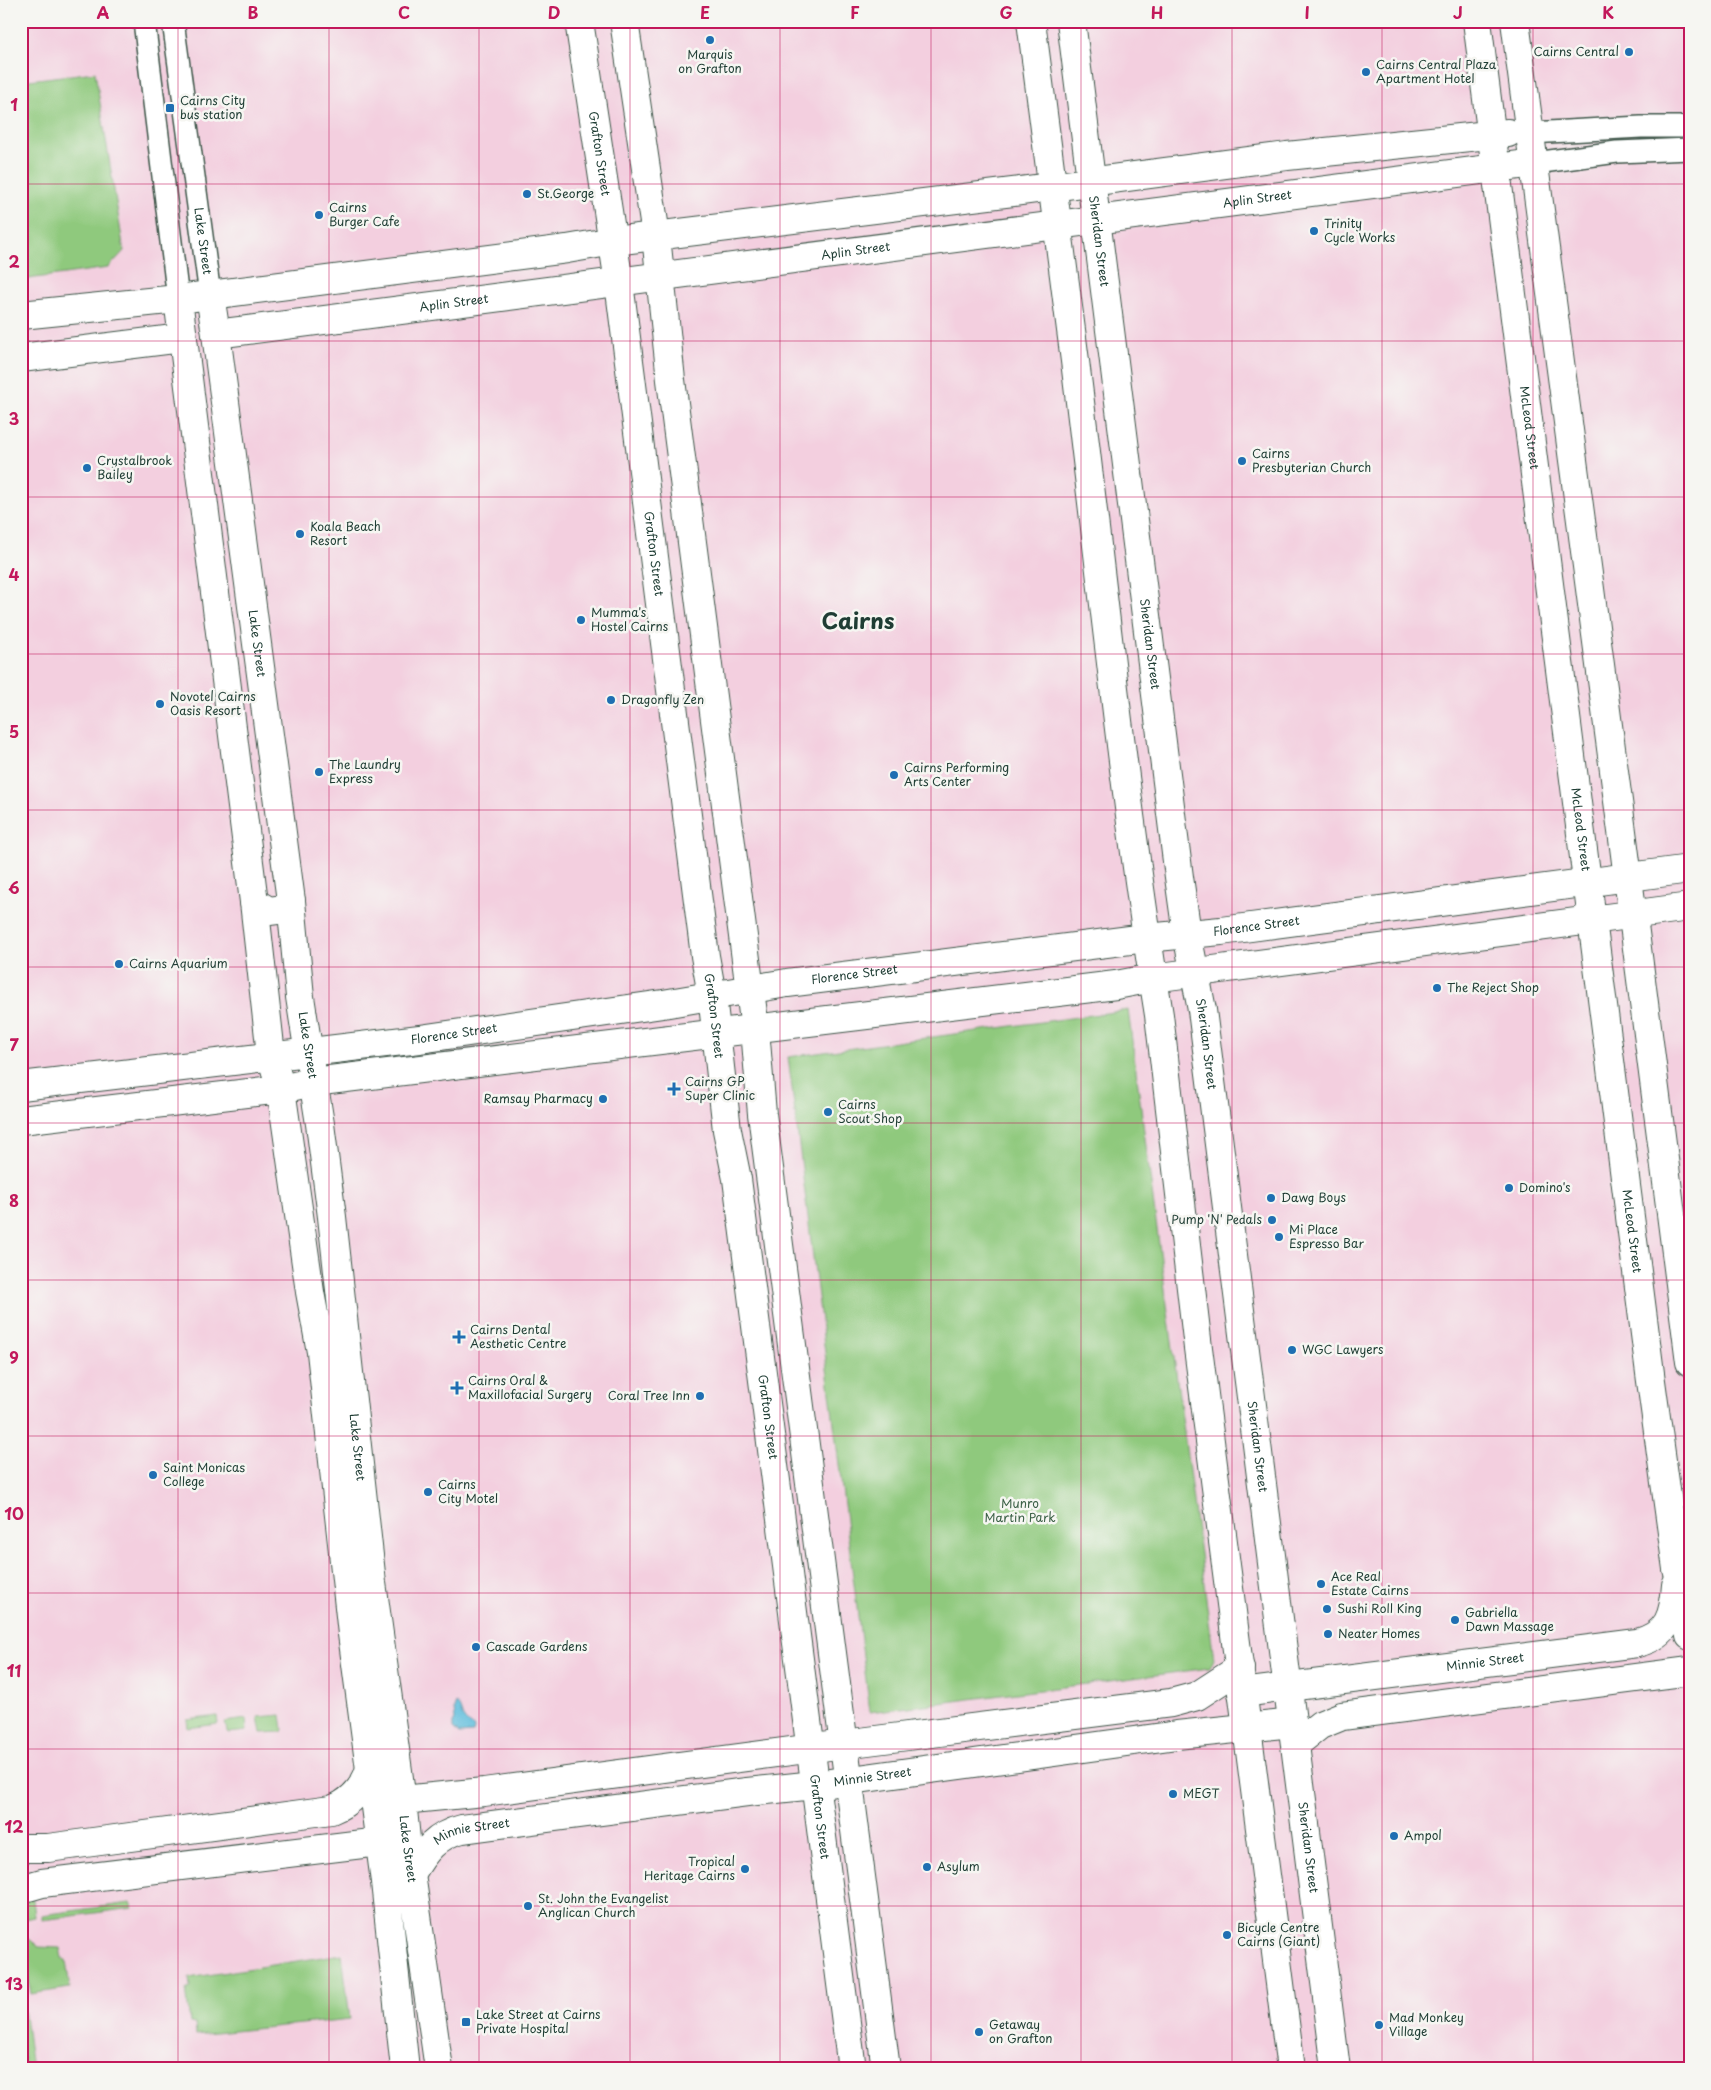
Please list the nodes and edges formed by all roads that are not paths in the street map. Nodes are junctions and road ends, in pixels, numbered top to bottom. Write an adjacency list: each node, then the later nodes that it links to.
1 (144, 21): 26 (street, Lake Street)
2 (173, 21): 25 (street, Lake Street)
3 (579, 21): 22 (main road, Grafton Street)
4 (624, 21): 21 (main road)
5 (1031, 21): 10 (main road)
6 (1071, 21): 9 (main road, Sheridan Street)
7 (1477, 21): 13 (main road, McLeod Street)
8 (1515, 21): 12 (main road)
9 (1078, 76): 10 (main road); 17 (main road, Sheridan Street)
10 (1038, 82): 18 (main road)
11 (1690, 127): 12 (street)
12 (1530, 133): 13 (main road); 15 (main road)
13 (1491, 134): 16 (main road, McLeod Street); 17 (main road)
14 (1690, 149): 15 (street, Aplin Street)
15 (1535, 164): 16 (main road, Aplin Street); 42 (main road)
16 (1495, 169): 19 (main road, Aplin Street); 43 (main road, McLeod Street)
17 (1092, 180): 18 (main road); 19 (main road, Sheridan Street)
18 (1051, 187): 20 (main road); 21 (main road)
19 (1097, 221): 20 (main road, Aplin Street); 30 (main road, Sheridan Street)
20 (1056, 225): 23 (main road, Aplin Street); 32 (main road)
21 (656, 236): 22 (main road); 23 (main road)
22 (614, 241): 24 (main road, Grafton Street); 25 (main road)
23 (661, 276): 24 (main road, Aplin Street); 33 (main road)
24 (620, 283): 28 (main road, Aplin Street); 34 (main road, Grafton Street)
25 (210, 295): 26 (main road); 28 (main road, Lake Street)
26 (178, 298): 27 (main road); 29 (main road, Lake Street)
27 (21, 315)
28 (216, 334): 29 (main road, Aplin Street); 35 (main road, Lake Street)
29 (182, 338): 31 (main road, Aplin Street); 36 (main road, Lake Street)
30 (1114, 357): 32 (main road); 37 (main road, Sheridan Street)
31 (21, 358)
32 (1075, 360): 38 (main road)
33 (671, 380): 34 (main road); 40 (main road)
34 (631, 387): 39 (main road, Grafton Street)
35 (230, 434): 36 (main road); 44 (main road, Lake Street)
36 (195, 438): 45 (main road, Lake Street)
37 (1158, 699): 38 (main road); 49 (main road, Sheridan Street)
38 (1116, 703): 50 (main road)
39 (690, 839): 40 (main road); 54 (main road, Grafton Street)
40 (730, 839): 53 (main road)
41 (1690, 869): 42 (main road, Florence Street)
42 (1628, 877): 43 (main road, Florence Street); 47 (main road)
43 (1587, 882): 48 (main road, McLeod Street); 49 (main road, Florence Street)
44 (291, 901): 45 (main road); 57 (main road, Lake Street)
45 (254, 902): 58 (main road, Lake Street)
46 (1690, 907): 47 (main road)
47 (1632, 914): 48 (main road); 65 (main road)
48 (1592, 919): 51 (main road); 66 (main road, McLeod Street)
49 (1187, 934): 50 (main road, Florence Street); 51 (main road, Sheridan Street)
50 (1146, 938): 52 (main road); 53 (main road, Florence Street)
51 (1194, 972): 52 (main road); 75 (main road, Sheridan Street)
52 (1153, 978): 55 (main road); 73 (main road)
53 (749, 989): 54 (main road, Florence Street); 55 (main road)
54 (712, 995): 56 (main road, Grafton Street); 57 (main road, Florence Street)
55 (755, 1029): 56 (main road); 62 (main road)
56 (716, 1032): 59 (main road); 64 (main road, Grafton Street)
57 (307, 1051): 58 (main road, Florence Street); 59 (main road, Lake Street)
58 (272, 1055): 60 (main road, Florence Street); 61 (main road, Lake Street)
59 (313, 1082): 61 (main road); 89 (main road, Lake Street)
60 (21, 1086)
61 (281, 1089): 63 (main road); 84 (main road, Lake Street)
62 (762, 1114): 64 (main road); 67 (main road)
63 (21, 1120)
64 (726, 1121): 68 (main road, Grafton Street)
65 (1690, 1362)
66 (1677, 1569): 69 (main road, McLeod Street); 70 (main road, Minnie Street)
67 (827, 1609): 68 (main road); 82 (main road)
68 (795, 1619): 83 (main road, Grafton Street)
69 (1690, 1636)
70 (1612, 1647): 72 (main road, Minnie Street); 74 (main road)
71 (1690, 1671): 74 (main road)
72 (1360, 1679): 75 (main road, Minnie Street); 77 (main road)
73 (1241, 1680): 75 (main road, Minnie Street); 76 (main road, Minnie Street); 78 (main road)
74 (1616, 1680): 77 (main road)
75 (1289, 1686): 79 (main road, Sheridan Street)
76 (1172, 1703): 80 (main road, Minnie Street); 81 (main road)
77 (1363, 1713): 79 (main road)
78 (1246, 1728): 79 (main road, Minnie Street); 81 (main road, Minnie Street); 105 (main road)
79 (1295, 1734): 106 (main road, Sheridan Street)
80 (914, 1735): 82 (main road, Minnie Street); 85 (main road)
81 (1178, 1735): 85 (main road, Minnie Street)
82 (844, 1744): 83 (main road, Minnie Street); 86 (main road)
83 (810, 1748): 87 (main road, Grafton Street); 88 (main road, Minnie Street)
84 (370, 1769): 90 (main road); 92 (main road, Lake Street)
85 (918, 1770): 86 (main road, Minnie Street)
86 (849, 1780): 87 (main road, Minnie Street); 97 (main road)
87 (815, 1785): 91 (main road, Minnie Street); 98 (main road, Grafton Street)
88 (484, 1792): 89 (main road, Minnie Street); 91 (main road)
89 (402, 1800): 92 (main road); 95 (main road, Lake Street)
90 (282, 1818): 93 (main road); 94 (main road)
91 (489, 1825): 95 (main road, Minnie Street)
92 (379, 1842): 94 (main road); 99 (main road, Lake Street)
93 (21, 1848)
94 (283, 1853): 96 (main road)
95 (411, 1874): 100 (main road, Lake Street)
96 (21, 1889)
97 (868, 1931): 98 (main road); 104 (main road)
98 (834, 1937): 103 (main road, Grafton Street)
99 (396, 1994): 100 (main road); 101 (main road, Lake Street)
100 (429, 1995): 102 (main road, Lake Street)
101 (405, 2069)
102 (439, 2069)
103 (852, 2069)
104 (886, 2069)
105 (1291, 2069)
106 (1336, 2069)

